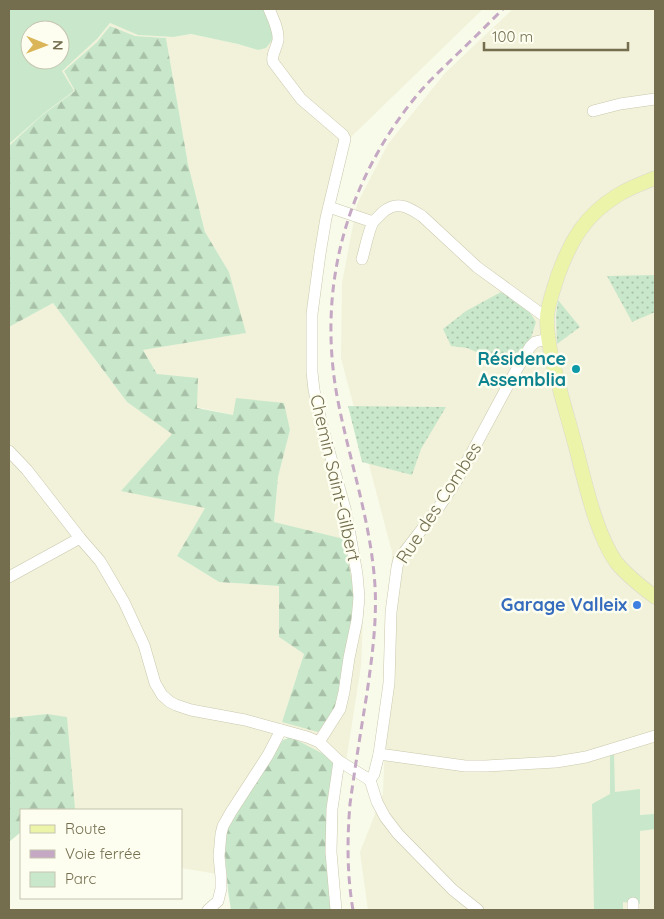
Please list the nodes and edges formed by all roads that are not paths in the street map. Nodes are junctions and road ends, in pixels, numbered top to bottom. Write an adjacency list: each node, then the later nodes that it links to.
1 (270, 9): 5 (street, Chemin Saint-Gilbert)
2 (655, 99): 3 (street)
3 (593, 111)
4 (655, 178): 8 (main road)
5 (329, 207): 6 (street); 16 (street, Chemin Saint-Gilbert)
6 (373, 222): 7 (street); 8 (street)
7 (362, 259)
8 (547, 318): 9 (main road)
9 (548, 339): 13 (main road); 17 (street, Rue des Combes)
10 (9, 451): 11 (street)
11 (80, 538): 12 (street); 14 (street)
12 (9, 577)
13 (655, 597)
14 (281, 730): 16 (street); 20 (street)
15 (655, 736): 17 (street)
16 (319, 742): 18 (street)
17 (378, 754): 19 (street, Rue des Combes)
18 (339, 761): 19 (street); 21 (street)
19 (370, 780): 22 (street)
20 (208, 910)
21 (336, 910)
22 (478, 910)

